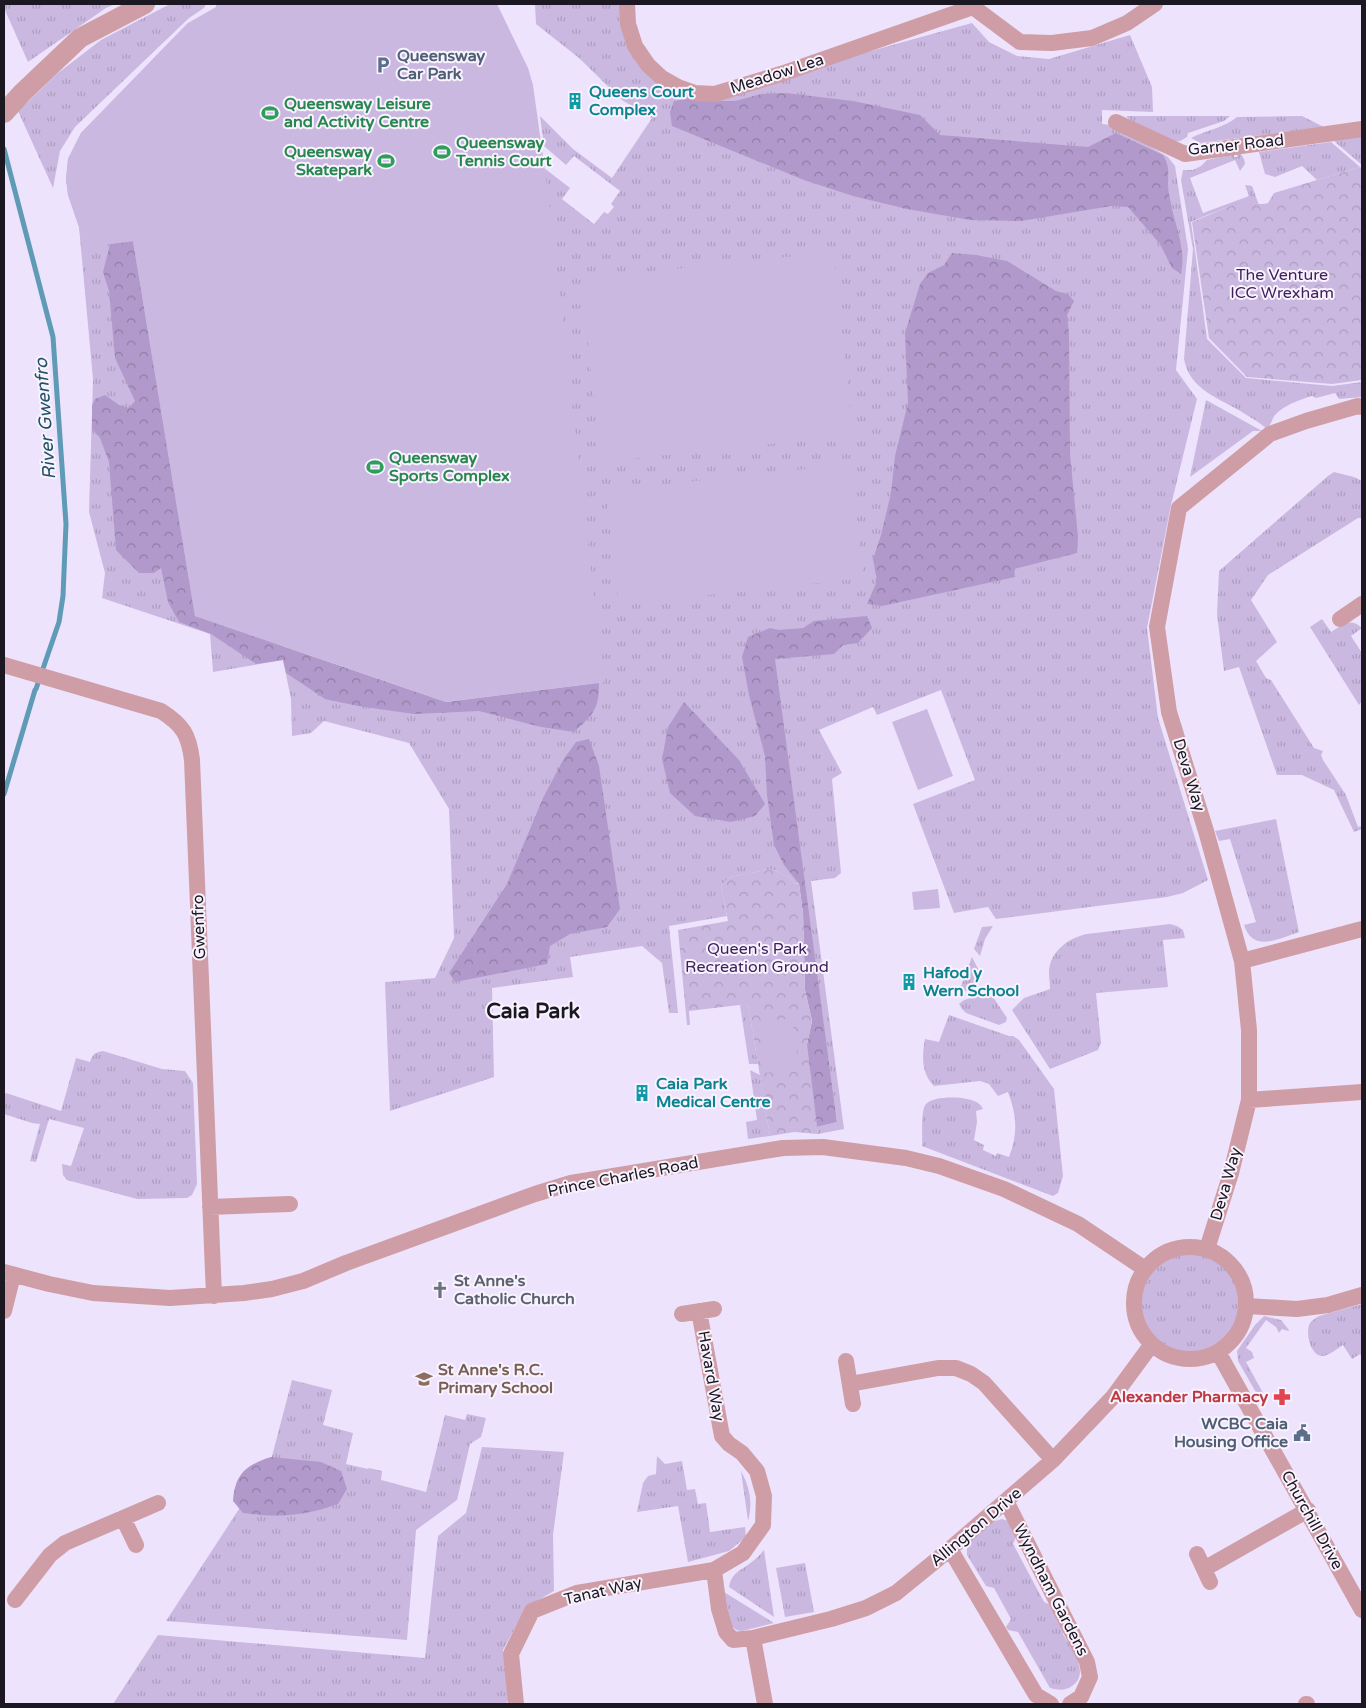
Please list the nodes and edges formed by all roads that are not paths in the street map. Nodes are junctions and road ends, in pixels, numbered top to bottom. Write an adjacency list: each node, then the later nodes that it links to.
1 (145, 4): 5 (street)
2 (626, 4): 4 (street, Meadow Lea)
3 (1155, 4): 4 (street)
4 (973, 5)
5 (4, 113)
6 (1116, 122): 7 (street, Garner Road)
7 (1362, 130)
8 (1362, 407): 13 (street, Deva Way)
9 (1361, 607): 10 (street)
10 (1340, 619)
11 (4, 665): 17 (street, Gwenfro)
12 (1362, 929): 13 (street)
13 (1242, 961): 15 (street, Deva Way)
14 (1362, 1092): 15 (street)
15 (1249, 1100): 18 (street, Deva Way)
16 (290, 1204): 17 (street)
17 (210, 1207): 22 (street, Gwenfro)
18 (1207, 1248): 19 (street); 23 (street)
19 (1145, 1269): 22 (street, Prince Charles Road); 26 (street)
20 (8, 1274): 22 (street, Prince Charles Road); 24 (street)
21 (1362, 1295): 23 (street)
22 (214, 1296)
23 (1247, 1306): 27 (street)
24 (4, 1311)
25 (682, 1314): 39 (street, Havard Way)
26 (1152, 1344): 27 (street); 31 (street, Allington Drive)
27 (1218, 1352): 34 (street, Churchill Drive)
28 (846, 1360): 29 (street)
29 (850, 1384): 30 (street); 31 (street)
30 (853, 1404)
31 (1054, 1460): 32 (street, Allington Drive)
32 (1006, 1501): 37 (street, Allington Drive); 46 (street, Wyndham Gardens)
33 (158, 1503): 35 (street)
34 (1308, 1510): 38 (street); 41 (street, Churchill Drive)
35 (123, 1518): 36 (street); 40 (street)
36 (136, 1545)
37 (950, 1549): 42 (street, Allington Drive); 45 (street)
38 (1204, 1568)
39 (714, 1570): 42 (street); 43 (street, Tanat Way)
40 (15, 1600)
41 (1362, 1610)
42 (753, 1638): 44 (street)
43 (516, 1704)
44 (765, 1704)
45 (1051, 1704)
46 (1070, 1704)

